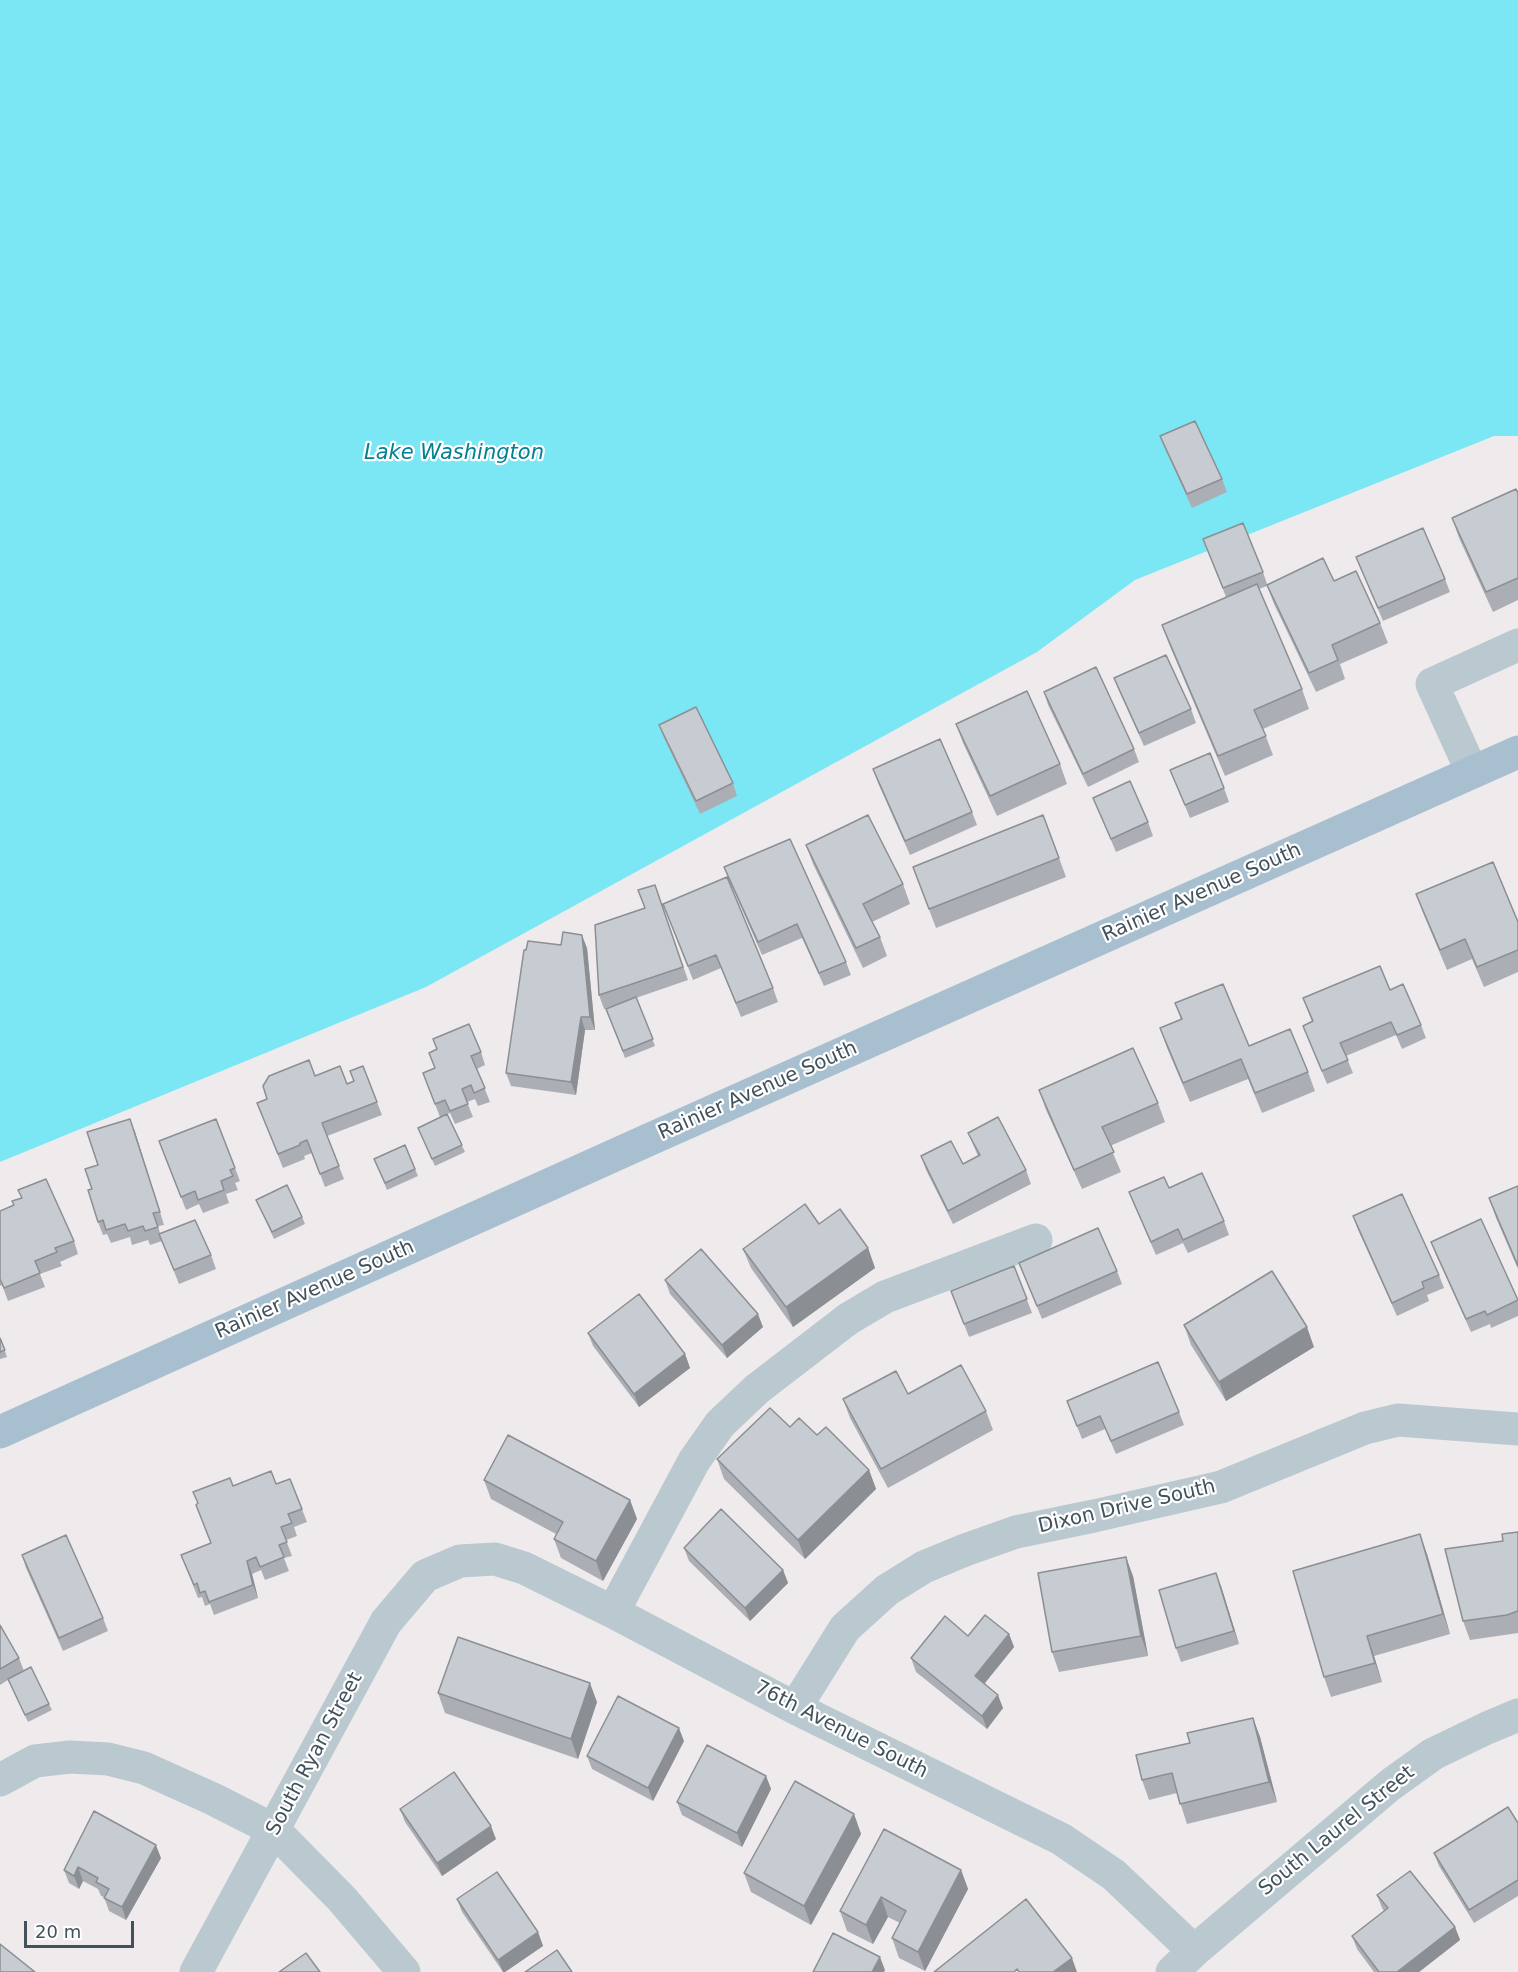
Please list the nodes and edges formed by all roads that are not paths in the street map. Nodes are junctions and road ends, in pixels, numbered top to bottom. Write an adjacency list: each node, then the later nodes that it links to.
1 (1518, 645): 3 (street)
2 (1518, 752): 3 (main road, Rainier Avenue South)
3 (1472, 772): 6 (main road, Rainier Avenue South)
4 (1036, 1240): 8 (street)
5 (1518, 1429): 9 (street, Dixon Drive South)
6 (0, 1432)
7 (460, 1561): 8 (street, 76th Avenue South); 12 (street, South Ryan Street)
8 (613, 1612): 9 (street, 76th Avenue South)
9 (795, 1708): 13 (street, 76th Avenue South)
10 (1518, 1715): 13 (street, South Laurel Street)
11 (0, 1780): 12 (street)
12 (274, 1830): 14 (street, South Ryan Street); 15 (street)
13 (1183, 1962)
14 (196, 1972)
15 (404, 1972)

